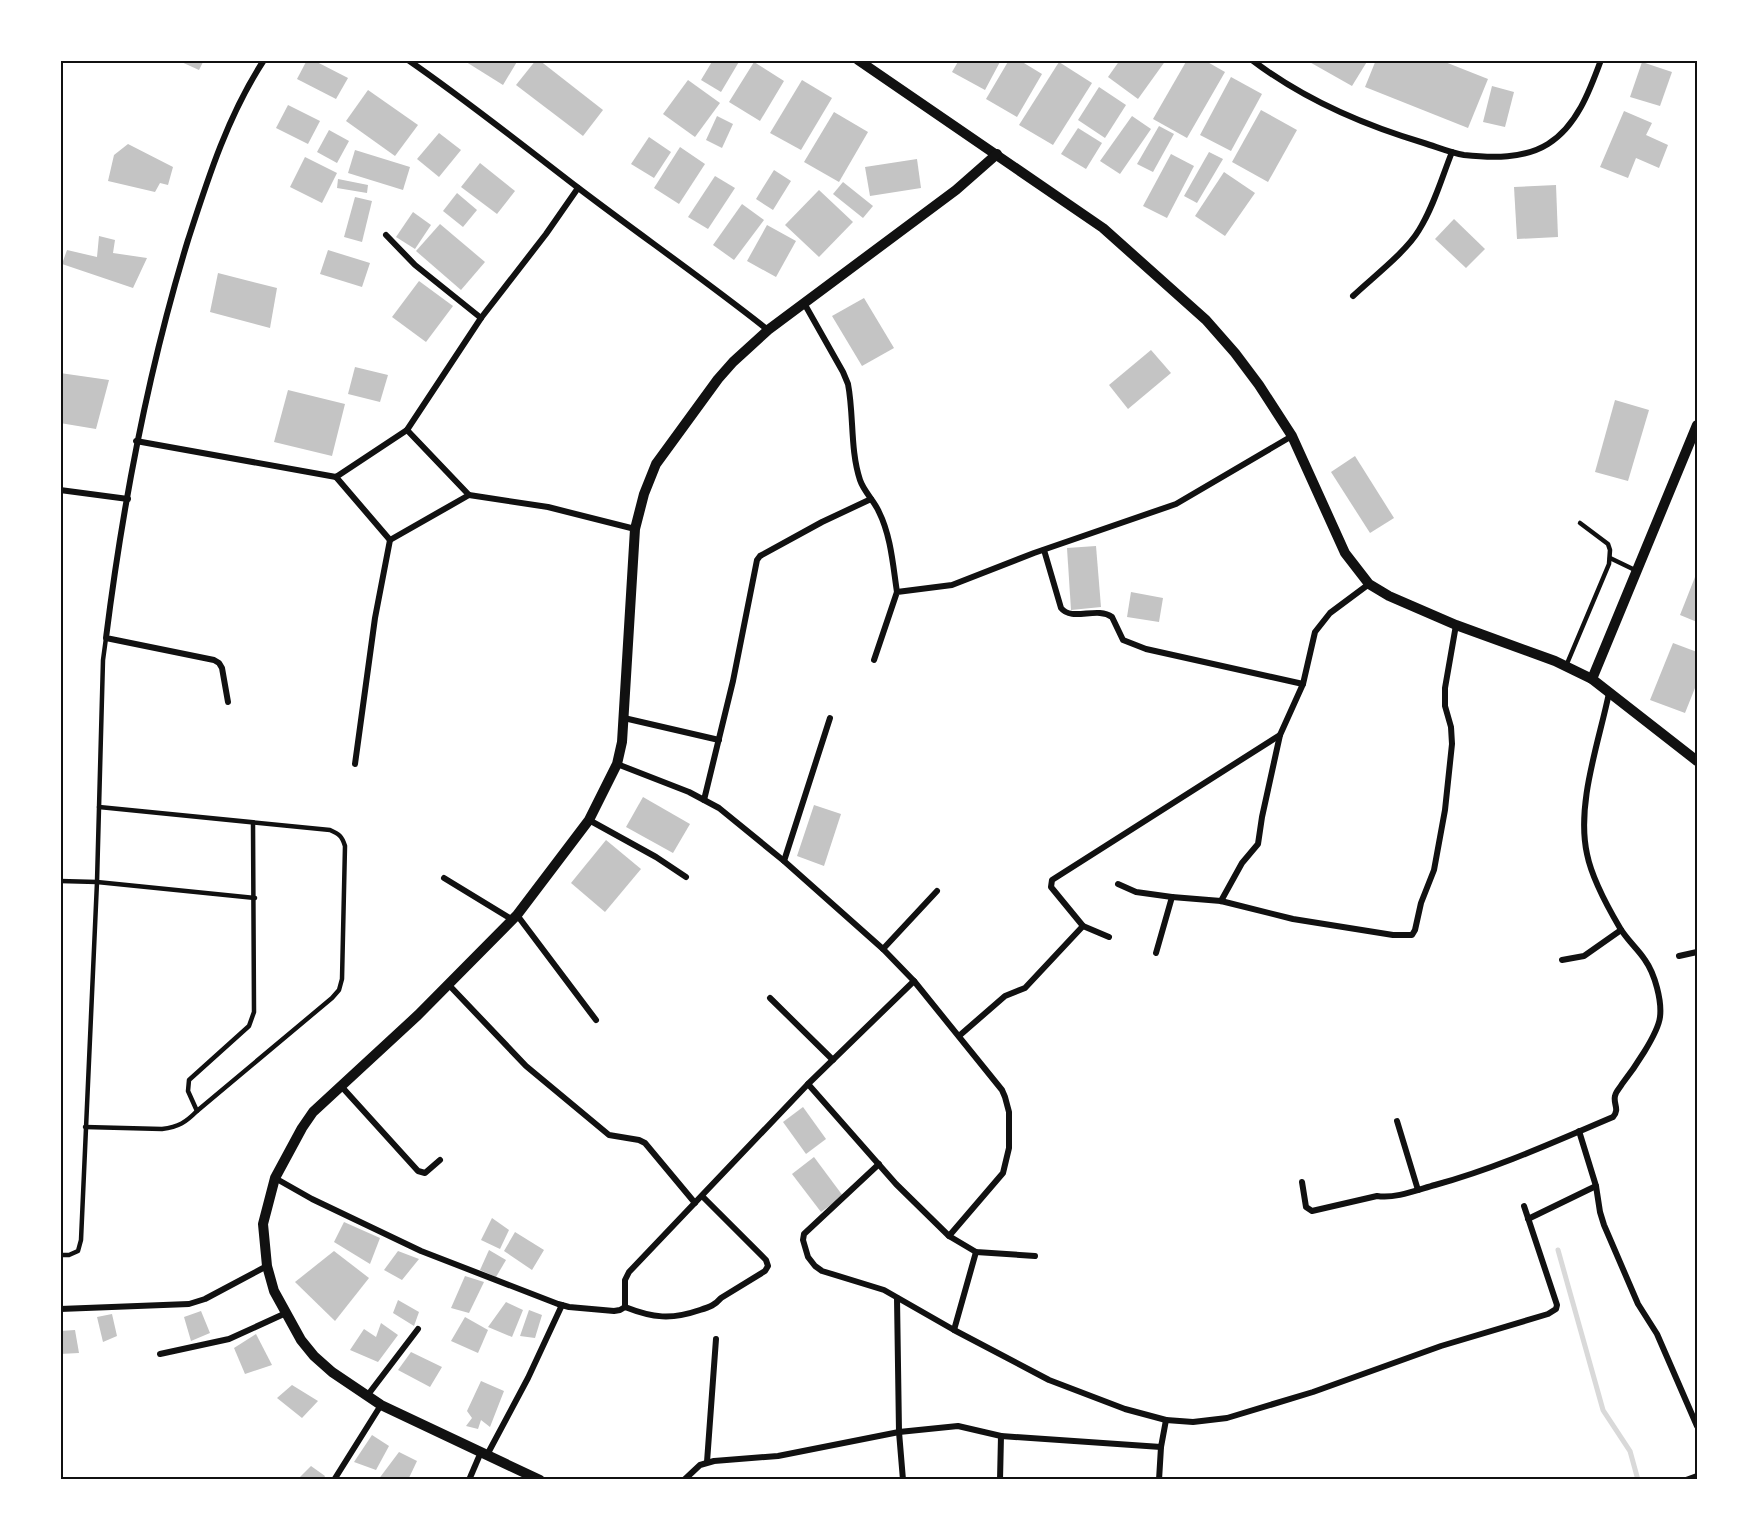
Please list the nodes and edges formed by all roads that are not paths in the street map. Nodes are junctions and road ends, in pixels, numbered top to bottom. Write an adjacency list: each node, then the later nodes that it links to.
1 (264, 60): 17 (street)
2 (408, 60): 8 (street)
3 (858, 60): 7 (street)
4 (1252, 60): 6 (street)
5 (1601, 60): 6 (street)
6 (1452, 152): 10 (street)
7 (997, 154): 11 (street); 16 (street)
8 (578, 188): 12 (street); 13 (street)
9 (386, 235): 12 (street)
10 (1353, 296)
11 (804, 303): 13 (street); 22 (street)
12 (481, 318): 15 (street)
13 (768, 330): 24 (street)
14 (1697, 425): 28 (street)
15 (407, 430): 18 (street); 20 (street)
16 (1292, 436): 26 (street); 29 (street)
17 (136, 441): 18 (street); 21 (street)
18 (336, 477): 25 (street)
19 (60, 490): 21 (street)
20 (469, 495): 24 (street); 25 (street)
21 (128, 499): 32 (street)
22 (871, 499): 30 (street); 42 (street)
23 (1580, 523): 27 (lane)
24 (635, 529): 40 (street)
25 (390, 540): 44 (street)
26 (1044, 550): 30 (street); 36 (street)
27 (1610, 558): 28 (lane); 34 (lane)
28 (1637, 571): 35 (street)
29 (1369, 584): 31 (street); 36 (street)
30 (897, 592): 33 (street)
31 (1456, 625): 34 (street); 59 (street)
32 (106, 638): 38 (street); 47 (lane)
33 (874, 660)
34 (1566, 666): 35 (street)
35 (1595, 682): 37 (street)
36 (1303, 684): 41 (street)
37 (1610, 693): 43 (street); 62 (street)
38 (228, 702)
39 (830, 717): 50 (street)
40 (624, 718): 42 (street); 45 (street)
41 (1280, 735): 59 (street); 61 (street)
42 (719, 740): 46 (street)
43 (1697, 761)
44 (355, 764)
45 (617, 764): 46 (street); 48 (street)
46 (704, 800): 50 (street)
47 (99, 807): 49 (lane); 54 (lane)
48 (590, 820): 51 (street); 60 (street)
49 (253, 823): 57 (lane); 77 (lane)
50 (784, 861): 64 (street)
51 (686, 877)
52 (444, 878): 60 (street)
53 (60, 881): 54 (lane)
54 (97, 882): 57 (lane); 79 (lane)
55 (1118, 884): 58 (street)
56 (937, 891): 64 (street)
57 (255, 897): 77 (lane)
58 (1172, 897): 59 (street); 66 (street)
59 (1221, 901)
60 (515, 917): 70 (street); 72 (street)
61 (1083, 926): 63 (street); 73 (street)
62 (1621, 930): 68 (street); 80 (street)
63 (1108, 937)
64 (883, 949): 69 (street)
65 (1697, 952): 67 (street)
66 (1156, 953)
67 (1679, 956)
68 (1562, 960)
69 (914, 981): 73 (street); 74 (street)
70 (448, 984): 76 (street); 88 (street)
71 (770, 998): 74 (street)
72 (596, 1020)
73 (959, 1035): 91 (street)
74 (833, 1060): 75 (street)
75 (808, 1084): 82 (street); 87 (street)
76 (341, 1086): 81 (street); 83 (street)
77 (197, 1111): 79 (lane)
78 (1397, 1121): 86 (street)
79 (85, 1127): 93 (lane)
80 (1579, 1131): 85 (street); 86 (street)
81 (440, 1160)
82 (879, 1164): 91 (street); 96 (street)
83 (275, 1178): 95 (street); 97 (street)
84 (1302, 1182): 86 (street)
85 (1596, 1185): 90 (street); 108 (street)
86 (1418, 1190)
87 (702, 1196): 88 (street); 98 (street)
88 (695, 1203): 98 (street)
89 (1524, 1206): 90 (street)
90 (1531, 1217): 107 (street)
91 (949, 1236): 92 (street)
92 (976, 1251): 94 (street); 102 (street)
93 (60, 1255)
94 (1035, 1256)
95 (267, 1266): 99 (street); 100 (street)
96 (897, 1298): 102 (street); 109 (street)
97 (562, 1305): 98 (street); 112 (street)
98 (625, 1307)
99 (60, 1309)
100 (286, 1313): 104 (street); 105 (street)
101 (418, 1329): 105 (street)
102 (954, 1330): 107 (street)
103 (716, 1339): 113 (street)
104 (160, 1354)
105 (368, 1395): 106 (street)
106 (381, 1405): 112 (street); 115 (street)
107 (1166, 1420): 111 (street)
108 (1697, 1426)
109 (898, 1431): 110 (street); 113 (street); 119 (street)
110 (1000, 1436): 111 (street); 120 (street)
111 (1161, 1447): 121 (street)
112 (484, 1454): 116 (street); 117 (street)
113 (707, 1462): 118 (street)
114 (1697, 1476): 122 (street)
115 (334, 1480)
116 (469, 1480)
117 (540, 1480)
118 (684, 1480)
119 (903, 1480)
120 (1000, 1480)
121 (1159, 1480)
122 (1686, 1480)

